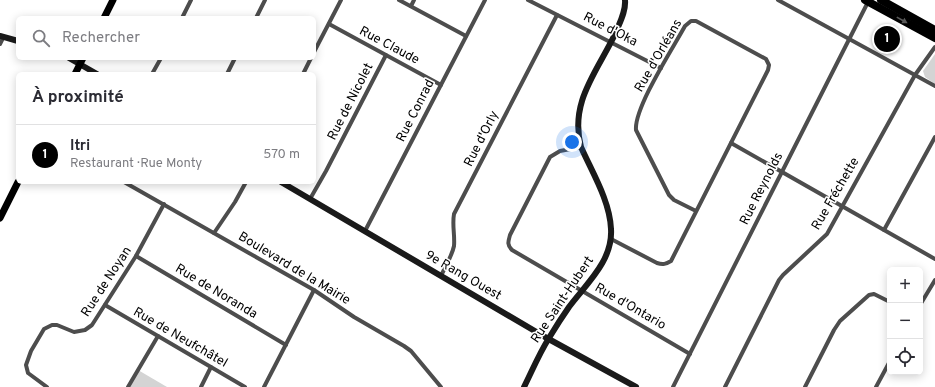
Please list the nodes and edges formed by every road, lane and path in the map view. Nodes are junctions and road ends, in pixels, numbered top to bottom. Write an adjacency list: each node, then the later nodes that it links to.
1 (113, 0): 15 (main road)
2 (191, 0): 16 (street)
3 (265, 0): 17 (street)
4 (341, 0): 18 (street)
5 (399, 0): 13 (street)
6 (414, 0): 13 (street)
7 (485, 0): 20 (street, Rue Conrad)
8 (528, 0): 14 (street, Rue d'Oka)
9 (625, 0): 25 (street, Rue Saint-Hubert)
10 (778, 0): 23 (street)
11 (881, 0): 19 (highway)
12 (868, 1): 21 (highway, one-way to 21); 23 (street, Rue Reynolds)
13 (411, 6): 20 (street)
14 (557, 15): 25 (street, Rue d'Oka); 61 (street, Rue d'Orly)
15 (105, 16)
16 (183, 16)
17 (257, 16)
18 (328, 24): 27 (street); 28 (street, Rue Claude)
19 (935, 30)
20 (466, 36): 40 (street, Rue Conrad)
21 (935, 38)
22 (1, 39): 24 (street)
23 (849, 39): 39 (street); 45 (street, Rue Reynolds)
24 (16, 41)
25 (612, 42): 33 (street, Rue d'Oka); 44 (street, Rue Saint-Hubert)
26 (935, 47): 39 (street, Rue Fréchette)
27 (316, 48)
28 (386, 55): 40 (street, Rue Claude); 50 (street, Rue de Nicolet)
29 (160, 60): 36 (street)
30 (234, 60): 37 (street)
31 (310, 60): 38 (street)
32 (82, 61): 34 (main road); 35 (street)
33 (662, 68): 43 (street, Rue d'Orléans); 53 (street, Rue d'Orléans)
34 (76, 72)
35 (95, 72)
36 (153, 72)
37 (228, 72)
38 (304, 72)
39 (915, 75): 41 (street); 52 (street, Rue Fréchette)
40 (441, 85): 56 (street, Rue Conrad)
41 (935, 86)
42 (935, 138): 55 (street)
43 (731, 144): 45 (street); 53 (street, Rue d'Orléans)
44 (581, 147): 58 (street, Rue Saint-Hubert); 64 (street, Rue d'Ontario)
45 (782, 173): 52 (street); 71 (street, Rue Reynolds)
46 (17, 184): 54 (main road)
47 (128, 184): 51 (street, Boulevard de la Mairie)
48 (245, 184): 57 (street)
49 (284, 184): 50 (street, 9e Rang Ouest)
50 (310, 199): 56 (street, 9e Rang Ouest)
51 (164, 204): 57 (street, Boulevard de la Mairie); 59 (street, Rue de Noyan)
52 (842, 206): 55 (street); 83 (street, Rue Fréchette)
53 (696, 211): 58 (street, Rue d'Orléans)
54 (0, 218)
55 (884, 230): 60 (street)
56 (365, 231): 61 (street, 9e Rang Ouest)
57 (214, 232): 63 (street, Boulevard de la Mairie)
58 (611, 239): 64 (street, Rue Saint-Hubert)
59 (136, 256): 67 (street, Rue de Noyan); 70 (street, Rue de Noranda)
60 (935, 259)
61 (441, 276): 69 (street, 9e Rang Ouest)
62 (935, 280): 66 (street)
63 (314, 290): 70 (street); 79 (street, Boulevard de la Mairie)
64 (583, 291): 69 (street, Rue Saint-Hubert); 71 (street, Rue d'Ontario)
65 (887, 300): 84 (street)
66 (921, 303)
67 (105, 305): 68 (street, Rue de Neufchâtel); 74 (street, Rue de Noyan)
68 (158, 336): 72 (street, Rue de Neufchâtel); 75 (street)
69 (548, 339): 80 (street, Rue Saint-Hubert); 81 (street, 9e Rang Ouest)
70 (286, 345): 78 (street)
71 (690, 354): 82 (street, Rue Reynolds)
72 (211, 367): 76 (street); 77 (street, Rue de Neufchâtel)
73 (887, 367): 85 (street)
74 (47, 387)
75 (128, 387)
76 (201, 387)
77 (245, 387)
78 (264, 387)
79 (441, 387)
80 (524, 387)
81 (636, 387)
82 (673, 387)
83 (725, 387)
84 (805, 387)
85 (876, 387)

